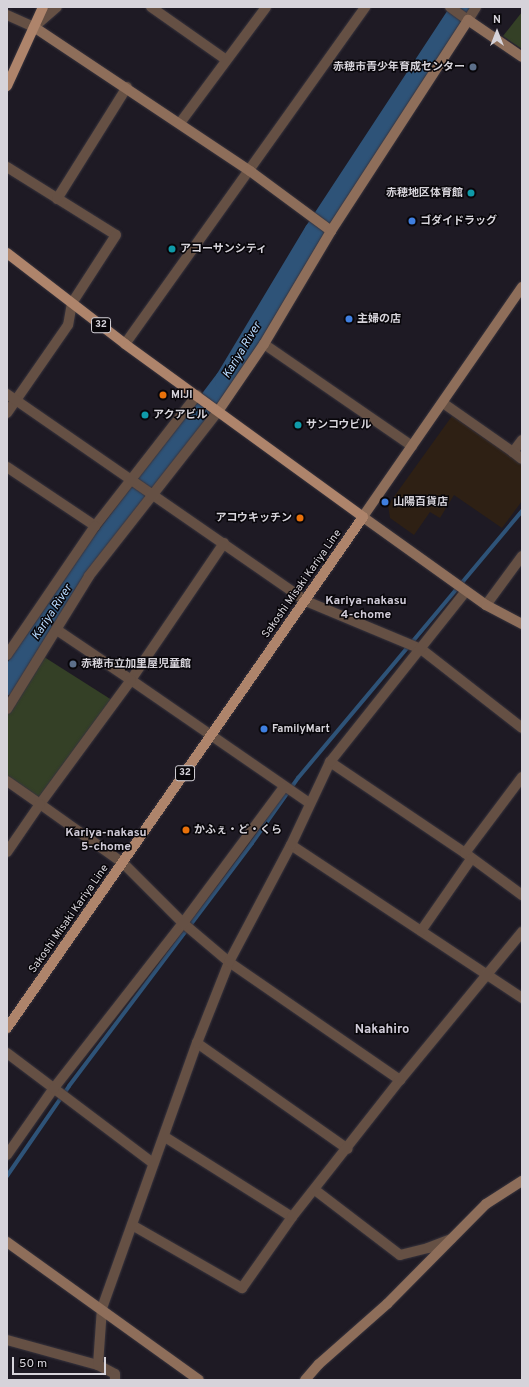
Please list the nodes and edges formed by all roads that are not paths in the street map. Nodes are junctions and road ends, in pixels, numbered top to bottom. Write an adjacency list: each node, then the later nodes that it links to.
1 (43, 7): 10 (main road)
2 (57, 7): 10 (street)
3 (150, 7): 12 (street)
4 (266, 7): 12 (street)
5 (365, 7): 17 (street)
6 (476, 7): 9 (street)
7 (451, 8): 9 (street)
8 (7, 15): 10 (street)
9 (468, 20): 11 (street); 19 (street)
10 (34, 27): 13 (main road); 14 (street)
11 (522, 57)
12 (225, 60): 15 (street)
13 (8, 82)
14 (127, 87): 15 (street); 18 (street)
15 (180, 123): 17 (street)
16 (7, 167): 18 (street)
17 (250, 171): 19 (street); 23 (street)
18 (57, 199): 22 (street)
19 (331, 231): 24 (street)
20 (7, 253): 22 (main road, 32)
21 (522, 287): 28 (street)
22 (72, 303): 23 (main road, 32); 27 (street)
23 (125, 344): 26 (main road, 32)
24 (264, 344): 29 (street); 32 (street)
25 (7, 394): 27 (street)
26 (197, 395): 29 (main road, 32); 36 (street)
27 (16, 400): 30 (street); 36 (street)
28 (443, 403): 32 (street); 33 (street)
29 (219, 410): 37 (street); 38 (main road, 32)
30 (7, 413)
31 (522, 440): 33 (street)
32 (412, 446): 38 (street)
33 (513, 452): 34 (street)
34 (522, 459)
35 (7, 467): 39 (street)
36 (132, 479): 37 (street); 39 (street)
37 (154, 496): 40 (street); 46 (street)
38 (363, 517): 42 (street); 43 (main road, Sakoshi Misaki Kariya Line / 32)
39 (95, 526): 48 (street)
40 (224, 543): 43 (street); 49 (street)
41 (522, 556): 44 (street)
42 (466, 591): 44 (street); 47 (street)
43 (306, 601): 47 (street); 52 (main road, Sakoshi Misaki Kariya Line / 32)
44 (486, 605): 45 (street)
45 (522, 624)
46 (58, 630): 49 (street); 50 (street)
47 (421, 649): 51 (street); 53 (street)
48 (7, 655)
49 (131, 680): 52 (street); 58 (street)
50 (7, 709)
51 (522, 728)
52 (212, 734): 56 (street); 62 (main road, Sakoshi Misaki Kariya Line / 32)
53 (330, 762): 57 (street); 61 (street)
54 (522, 777): 61 (street)
55 (7, 781): 58 (street)
56 (284, 787): 57 (street); 64 (street)
57 (309, 803): 59 (street)
58 (40, 804): 60 (street); 62 (street)
59 (291, 845): 65 (street); 67 (street)
60 (7, 852)
61 (468, 856): 63 (street); 65 (street)
62 (123, 863): 64 (street); 70 (main road, Sakoshi Misaki Kariya Line / 32)
63 (522, 895)
64 (183, 923): 67 (street); 74 (street)
65 (421, 931): 68 (street)
66 (522, 932): 68 (street)
67 (229, 962): 71 (street); 73 (street)
68 (486, 975): 69 (street); 73 (street)
69 (522, 998)
70 (7, 1028)
71 (197, 1043): 75 (street); 76 (street)
72 (7, 1053): 74 (street)
73 (400, 1080): 76 (street)
74 (54, 1088): 77 (street); 78 (street)
75 (165, 1137): 78 (street); 81 (street)
76 (348, 1149): 80 (street)
77 (7, 1155)
78 (153, 1163): 82 (street)
79 (522, 1181): 83 (street)
80 (315, 1190): 81 (street); 83 (street)
81 (292, 1217): 82 (street)
82 (132, 1225): 85 (street)
83 (451, 1239): 90 (street)
84 (7, 1242): 85 (street)
85 (102, 1308): 87 (street); 89 (street)
86 (7, 1340): 87 (street)
87 (98, 1365): 88 (street)
88 (115, 1380)
89 (199, 1380)
90 (305, 1380)

